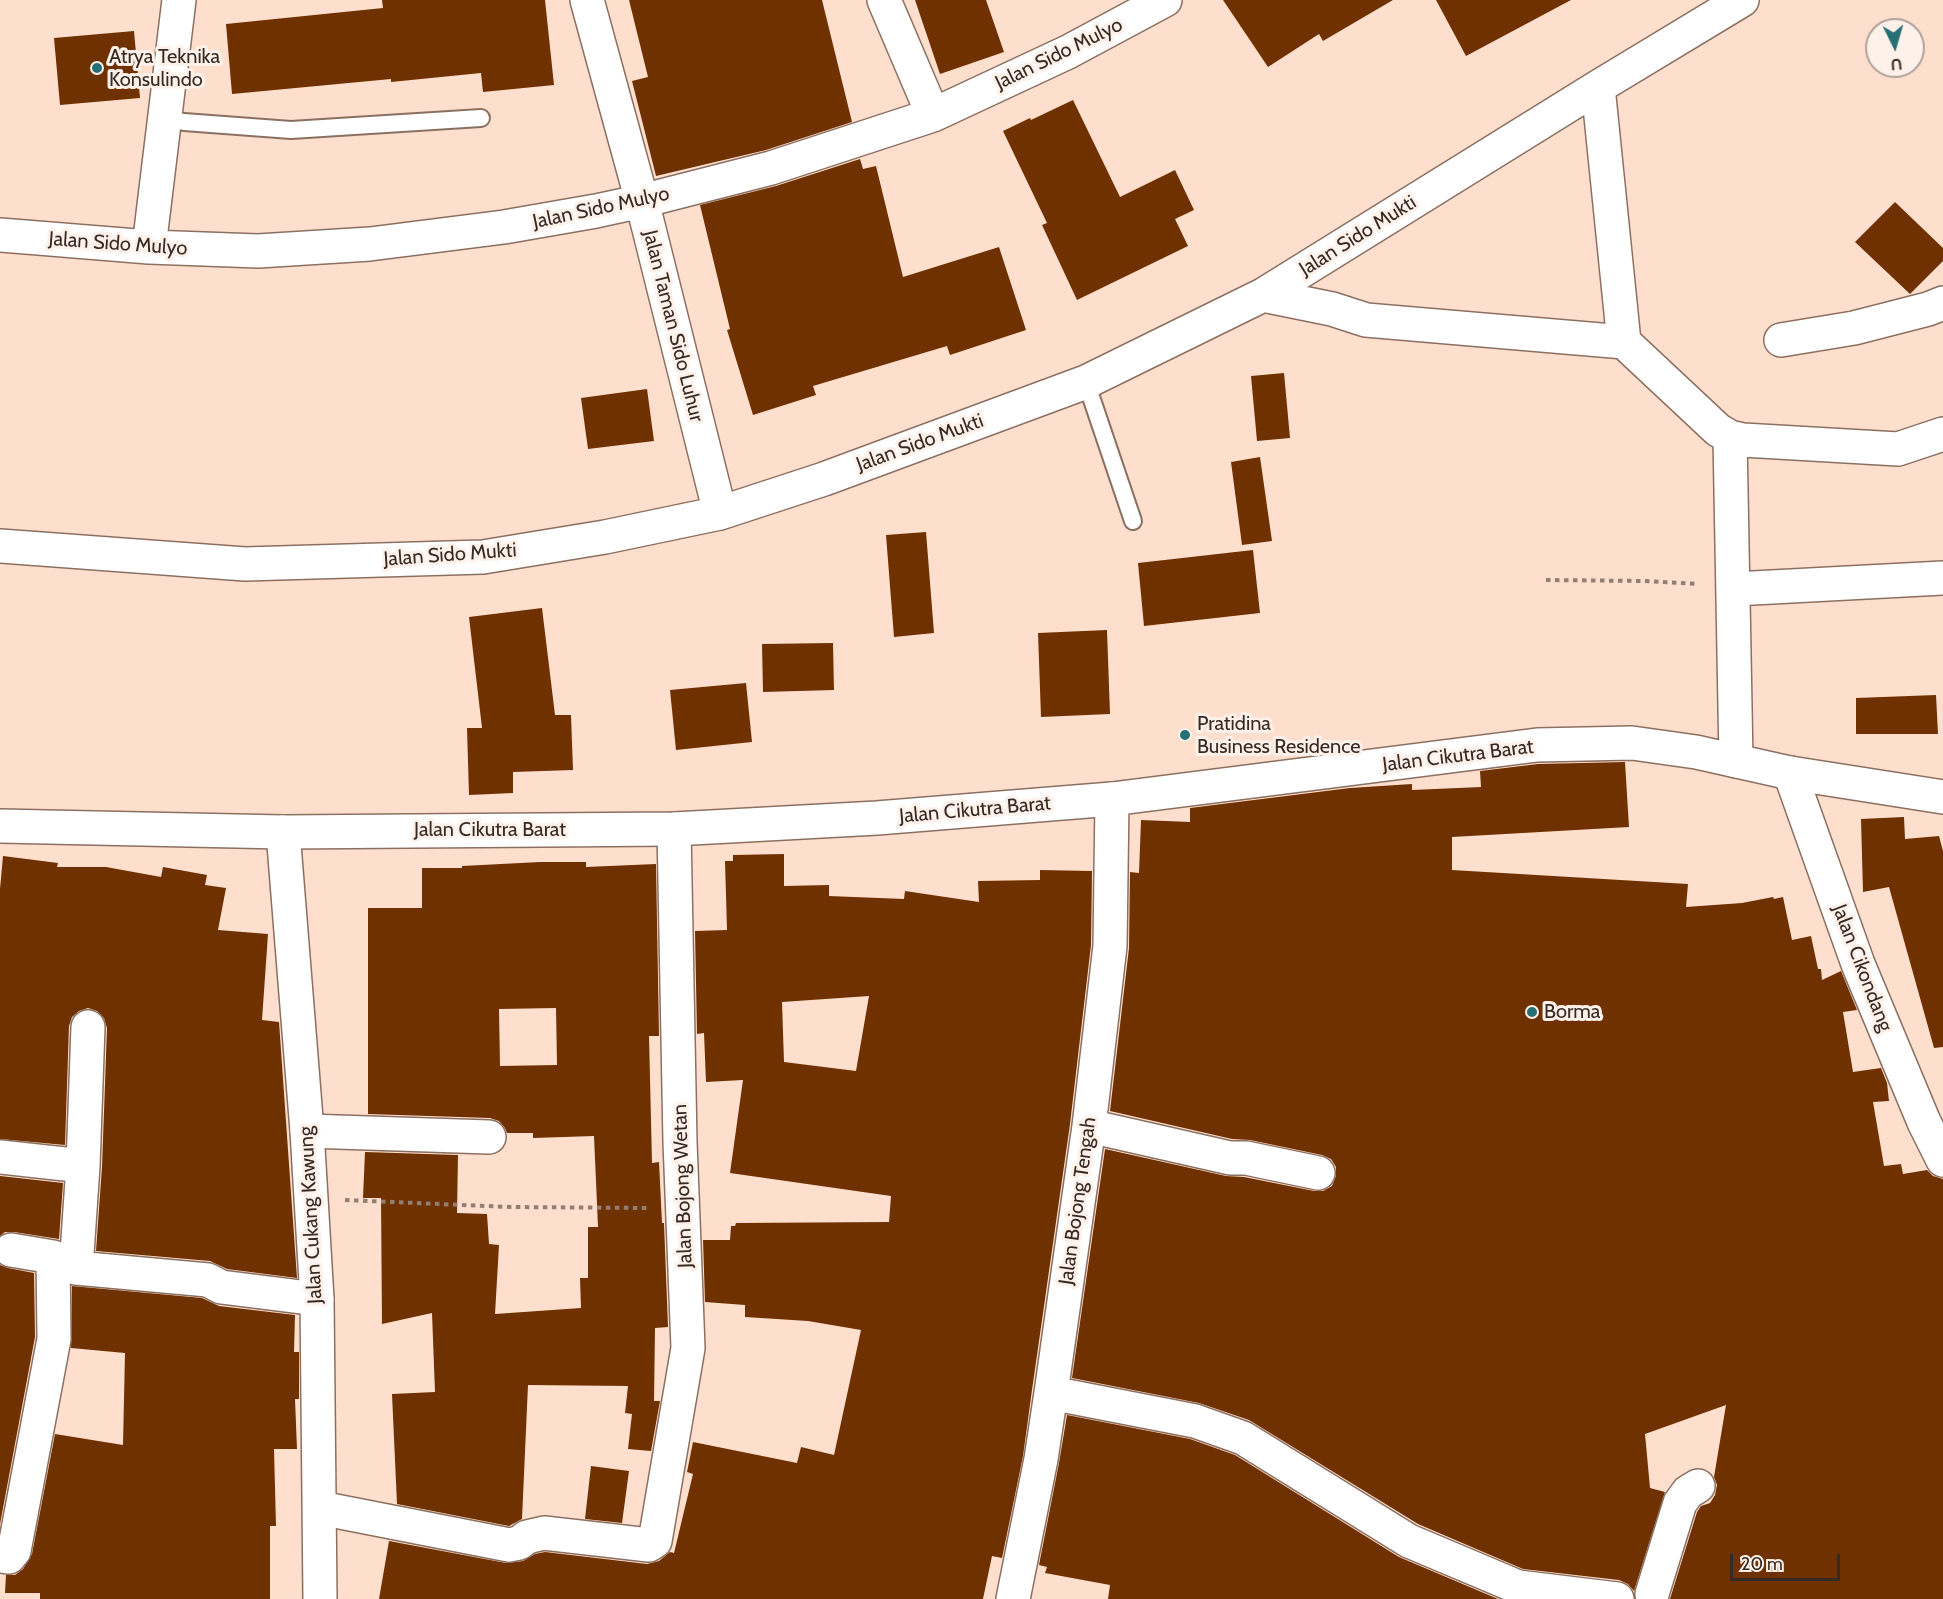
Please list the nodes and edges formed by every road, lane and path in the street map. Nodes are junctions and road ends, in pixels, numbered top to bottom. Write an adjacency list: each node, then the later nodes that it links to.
1 (179, 0): 8 (street)
2 (587, 0): 10 (street, Jalan Taman Sido Luhur)
3 (884, 0): 7 (street)
4 (1165, 0): 7 (street, Jalan Sido Mulyo)
5 (1742, 0): 6 (street, Jalan Sido Mukti)
6 (1598, 87): 13 (street, Jalan Sido Mukti); 16 (street)
7 (933, 115): 10 (street, Jalan Sido Mulyo)
8 (165, 118): 9 (lane); 12 (street)
9 (481, 118)
10 (642, 201): 12 (street, Jalan Sido Mulyo); 20 (street, Jalan Taman Sido Luhur)
11 (0, 235): 12 (street, Jalan Sido Mulyo)
12 (149, 247)
13 (1263, 295): 16 (street); 17 (street, Jalan Sido Mukti)
14 (1943, 303): 15 (street)
15 (1781, 340)
16 (1624, 342): 19 (street)
17 (1086, 382): 20 (street, Jalan Sido Mukti); 21 (lane)
18 (1943, 434): 19 (street)
19 (1731, 436): 25 (street)
20 (720, 513): 22 (street, Jalan Sido Mukti)
21 (1133, 521)
22 (0, 546)
23 (1943, 578): 25 (street)
24 (1546, 580): 25 (path)
25 (1733, 587): 26 (street)
26 (1736, 761): 27 (street, Jalan Cikutra Barat); 29 (street, Jalan Cikutra Barat)
27 (1790, 773): 28 (street, Jalan Cikutra Barat); 38 (street, Jalan Cikondang)
28 (1943, 797)
29 (1112, 799): 31 (street, Jalan Cikutra Barat); 34 (street, Jalan Bojong Tengah)
30 (0, 826): 32 (street, Jalan Cikutra Barat)
31 (674, 829): 32 (street, Jalan Cikutra Barat); 42 (street, Jalan Bojong Wetan)
32 (283, 832): 35 (street, Jalan Cukang Kawung)
33 (88, 1027): 39 (street)
34 (1089, 1126): 40 (street); 46 (street, Jalan Bojong Tengah)
35 (307, 1131): 36 (street); 41 (street, Jalan Cukang Kawung)
36 (489, 1137)
37 (0, 1157): 39 (street)
38 (1943, 1160)
39 (83, 1166): 44 (street)
40 (1318, 1173)
41 (311, 1199): 42 (path); 45 (street, Jalan Cukang Kawung)
42 (684, 1208): 48 (street, Jalan Bojong Wetan)
43 (11, 1250): 44 (street)
44 (65, 1262): 45 (street); 49 (street)
45 (317, 1299): 48 (street, Jalan Cukang Kawung)
46 (1052, 1393): 52 (street, Jalan Bojong Tengah); 53 (street)
47 (1698, 1486): 50 (street)
48 (320, 1508): 51 (street, Jalan Cukang Kawung)
49 (0, 1556)
50 (1650, 1597)
51 (320, 1599)
52 (1013, 1599)
53 (1617, 1599)

